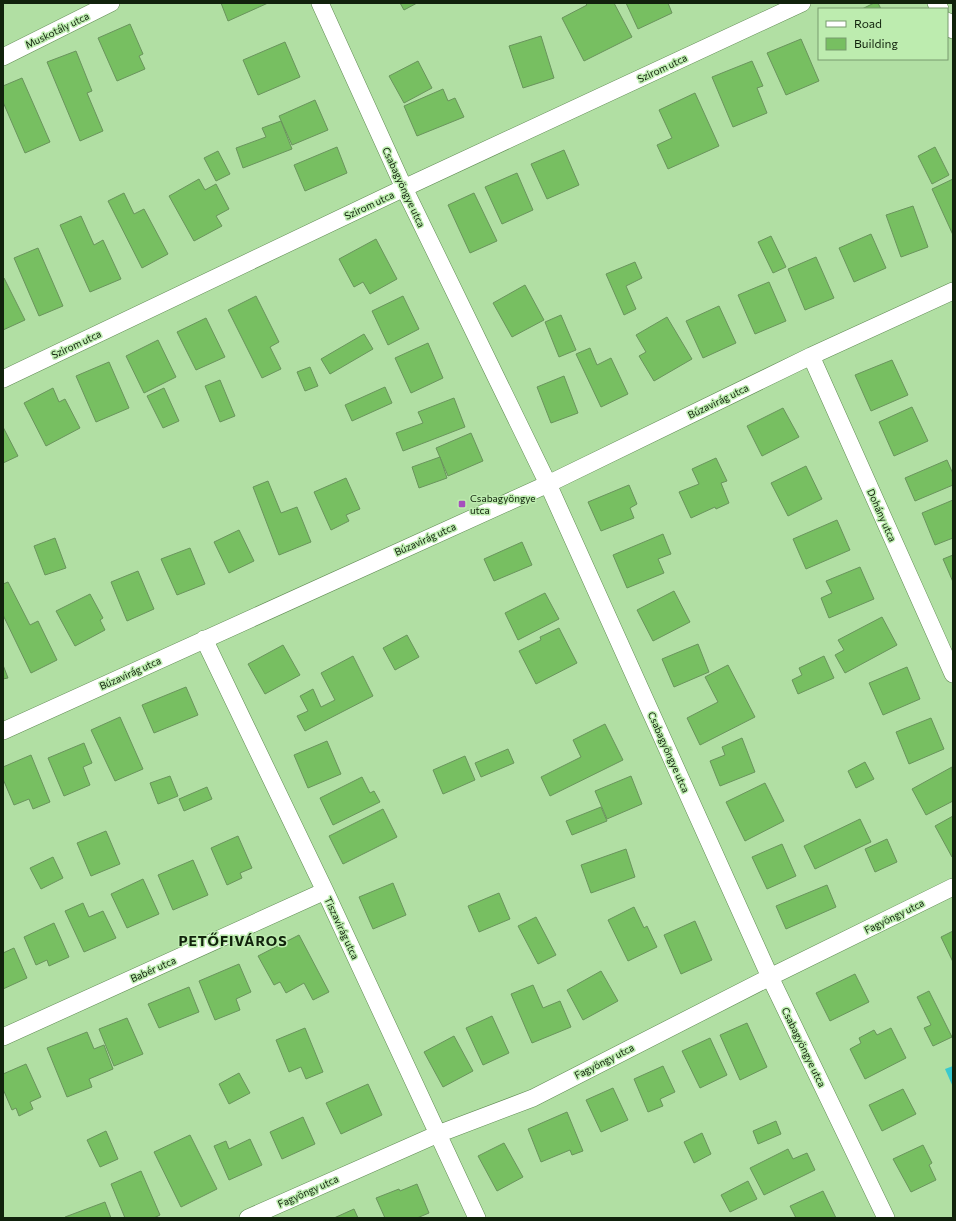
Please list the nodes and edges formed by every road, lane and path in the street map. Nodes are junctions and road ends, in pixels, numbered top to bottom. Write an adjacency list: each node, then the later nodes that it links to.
1 (111, 3): 4 (street, Muskotály utca)
2 (320, 3): 5 (street, Csabagyöngye utca)
3 (802, 3): 5 (street, Szirom utca)
4 (3, 57)
5 (404, 188): 8 (street, Szirom utca); 9 (street, Csabagyöngye utca)
6 (953, 291): 7 (street, Búzavirág utca)
7 (812, 356): 9 (street, Búzavirág utca); 11 (street, Dohány utca)
8 (3, 379)
9 (548, 484): 10 (street, Búzavirág utca); 15 (street, Csabagyöngye utca)
10 (204, 640): 12 (street, Búzavirág utca); 14 (street, Tiszavirág utca)
11 (953, 674)
12 (3, 730)
13 (953, 888): 15 (street, Fagyöngy utca)
14 (325, 891): 16 (street, Babér utca); 17 (street, Tiszavirág utca)
15 (770, 977): 17 (street, Fagyöngy utca); 20 (street, Csabagyöngye utca)
16 (3, 1037)
17 (438, 1134): 18 (street, Fagyöngy utca); 19 (street, Tiszavirág utca)
18 (248, 1218)
19 (477, 1218)
20 (886, 1218)

